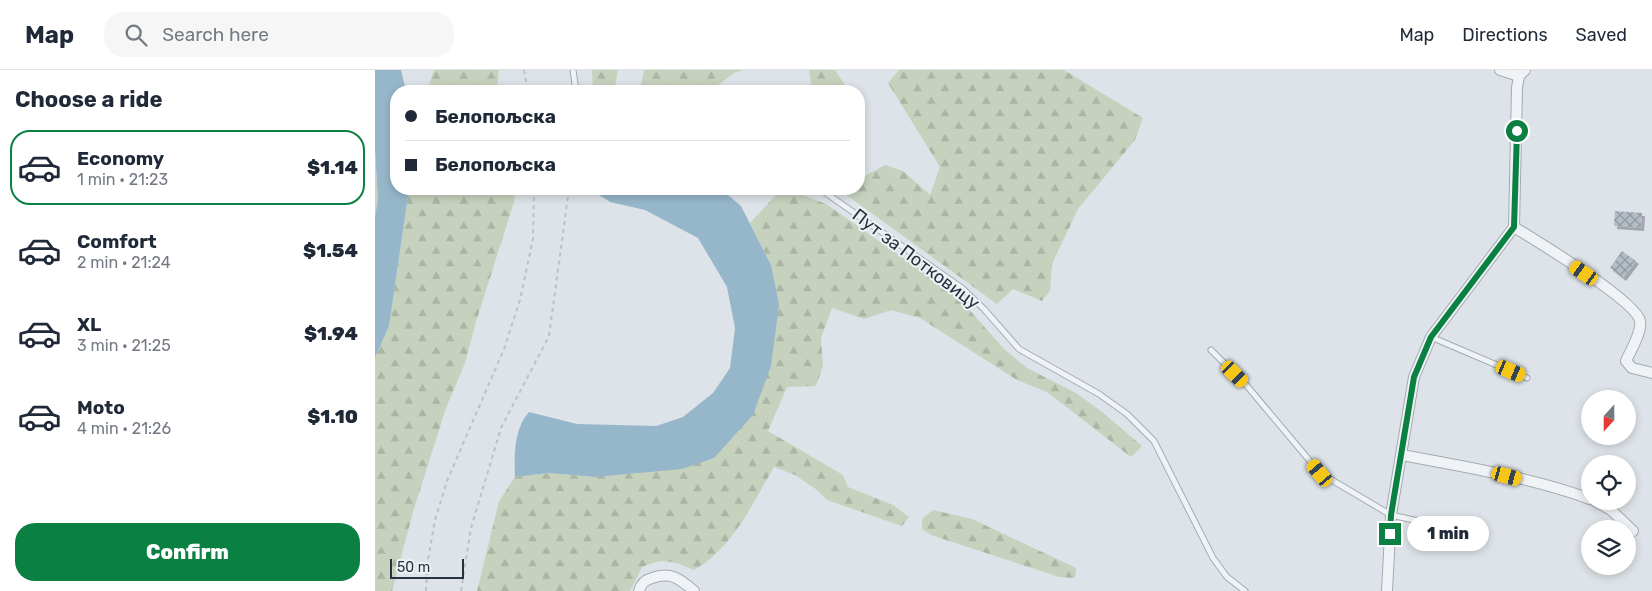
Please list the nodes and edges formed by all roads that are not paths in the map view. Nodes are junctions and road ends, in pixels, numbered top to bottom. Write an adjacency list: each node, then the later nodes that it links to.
1 (571, 70): 4 (lane)
2 (1500, 70): 3 (street)
3 (1522, 73): 6 (street)
4 (575, 85)
5 (829, 195): 19 (lane, Пут за Потковицу)
6 (1514, 227): 7 (street); 9 (street)
7 (1431, 337): 10 (lane); 11 (street)
8 (1211, 350): 14 (lane)
9 (1652, 373)
10 (1527, 378)
11 (1403, 455): 12 (street); 14 (street)
12 (1581, 496)
13 (1611, 510): 15 (street)
14 (1391, 515): 16 (lane); 20 (street)
15 (1621, 520)
16 (1467, 532)
17 (639, 591): 18 (street)
18 (694, 591)
19 (1245, 591)
20 (1387, 591)

